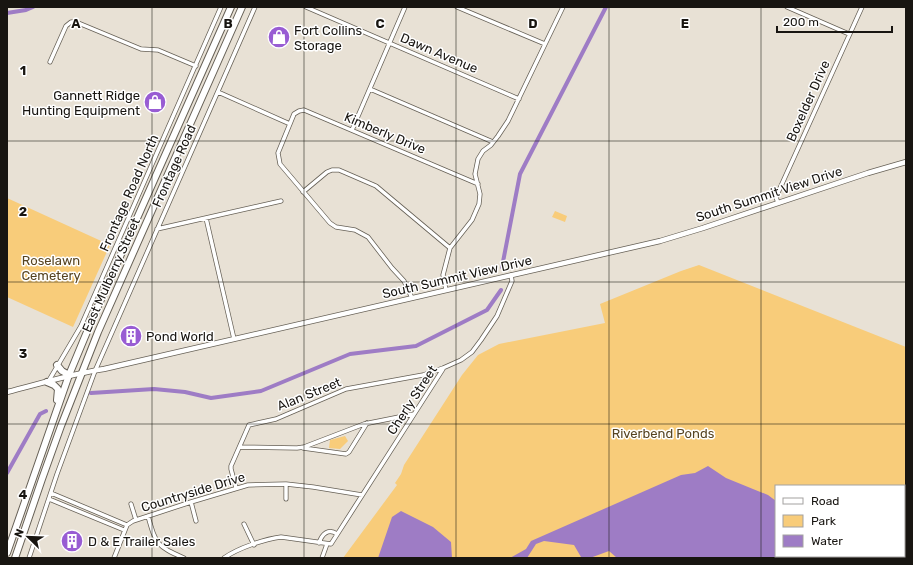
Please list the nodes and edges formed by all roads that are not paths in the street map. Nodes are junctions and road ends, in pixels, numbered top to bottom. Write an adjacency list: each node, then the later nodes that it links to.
1 (221, 7): 15 (street, Frontage Road North)
2 (231, 7): 38 (highway, East Mulberry Street)
3 (242, 7): 37 (highway, East Mulberry Street)
4 (255, 7): 17 (street, Frontage Road)
5 (306, 7): 12 (street, Dawn Avenue)
6 (405, 7): 12 (street)
7 (457, 7): 13 (street)
8 (563, 7): 13 (street)
9 (787, 7): 11 (street)
10 (862, 7): 11 (street, Boxelder Drive)
11 (849, 34): 26 (street, Boxelder Drive)
12 (390, 43): 16 (street); 18 (street, Dawn Avenue)
13 (545, 44): 18 (street)
14 (50, 62): 15 (street)
15 (196, 66): 34 (street, Frontage Road North)
16 (370, 89): 20 (street); 21 (street)
17 (218, 92): 19 (street); 28 (street, Frontage Road)
18 (520, 99): 21 (street)
19 (290, 124): 20 (street, Kimberly Drive); 24 (street, Kimberly Drive)
20 (352, 130): 23 (street, Kimberly Drive)
21 (493, 142): 23 (street)
22 (906, 162): 26 (street, South Summit View Drive)
23 (478, 184): 29 (street)
24 (303, 192): 29 (street); 32 (street)
25 (281, 201): 27 (street)
26 (778, 203): 30 (street, South Summit View Drive)
27 (206, 218): 28 (street); 33 (street)
28 (157, 229): 36 (street, Frontage Road)
29 (450, 248): 31 (street)
30 (511, 275): 31 (street, South Summit View Drive); 35 (street, Cherly Street)
31 (446, 290): 32 (street, South Summit View Drive)
32 (412, 298): 33 (street, South Summit View Drive)
33 (234, 339): 36 (street, South Summit View Drive)
34 (57, 365): 38 (highway); 39 (street, Frontage Road North)
35 (443, 368): 41 (street, Cherly Street); 44 (street, Alan Street)
36 (95, 370): 37 (street, South Summit View Drive); 48 (street, Frontage Road)
37 (81, 374): 38 (street, South Summit View Drive); 67 (highway, East Mulberry Street)
38 (69, 375): 39 (street, South Summit View Drive); 43 (highway, East Mulberry Street)
39 (47, 382): 40 (street, South Summit View Drive); 43 (highway)
40 (7, 392)
41 (414, 414): 42 (street); 49 (street, Cherly Street)
42 (367, 423): 45 (street); 45 (street)
43 (51, 424): 54 (highway, East Mulberry Street)
44 (240, 447): 45 (street); 47 (street, Alan Street)
45 (297, 448)
46 (286, 484): 47 (street, Countryside Drive); 49 (street, Countryside Drive); 51 (street)
47 (236, 488): 52 (street, Countryside Drive)
48 (51, 493): 50 (street, Frontage Road); 59 (street)
49 (362, 495): 61 (street, Cherly Street)
50 (49, 498): 60 (street); 68 (street, Frontage Road)
51 (286, 499)
52 (191, 502): 55 (street, Countryside Drive); 57 (street)
53 (131, 504): 56 (street)
54 (19, 516): 63 (highway); 66 (highway, East Mulberry Street)
55 (148, 516): 56 (street, Countryside Drive); 70 (street)
56 (136, 520): 59 (street, Countryside Drive)
57 (196, 521)
58 (244, 524): 65 (street)
59 (127, 525): 60 (street, Countryside Drive)
60 (124, 530): 69 (street, Countryside Drive)
61 (337, 534): 62 (street); 64 (street, Cherly Street)
62 (319, 543): 64 (street); 65 (street)
63 (7, 544)
64 (329, 544): 72 (street, Cherly Street)
65 (254, 545): 71 (street)
66 (7, 553)
67 (17, 558)
68 (29, 558)
69 (114, 558)
70 (184, 558)
71 (224, 558)
72 (322, 558)

